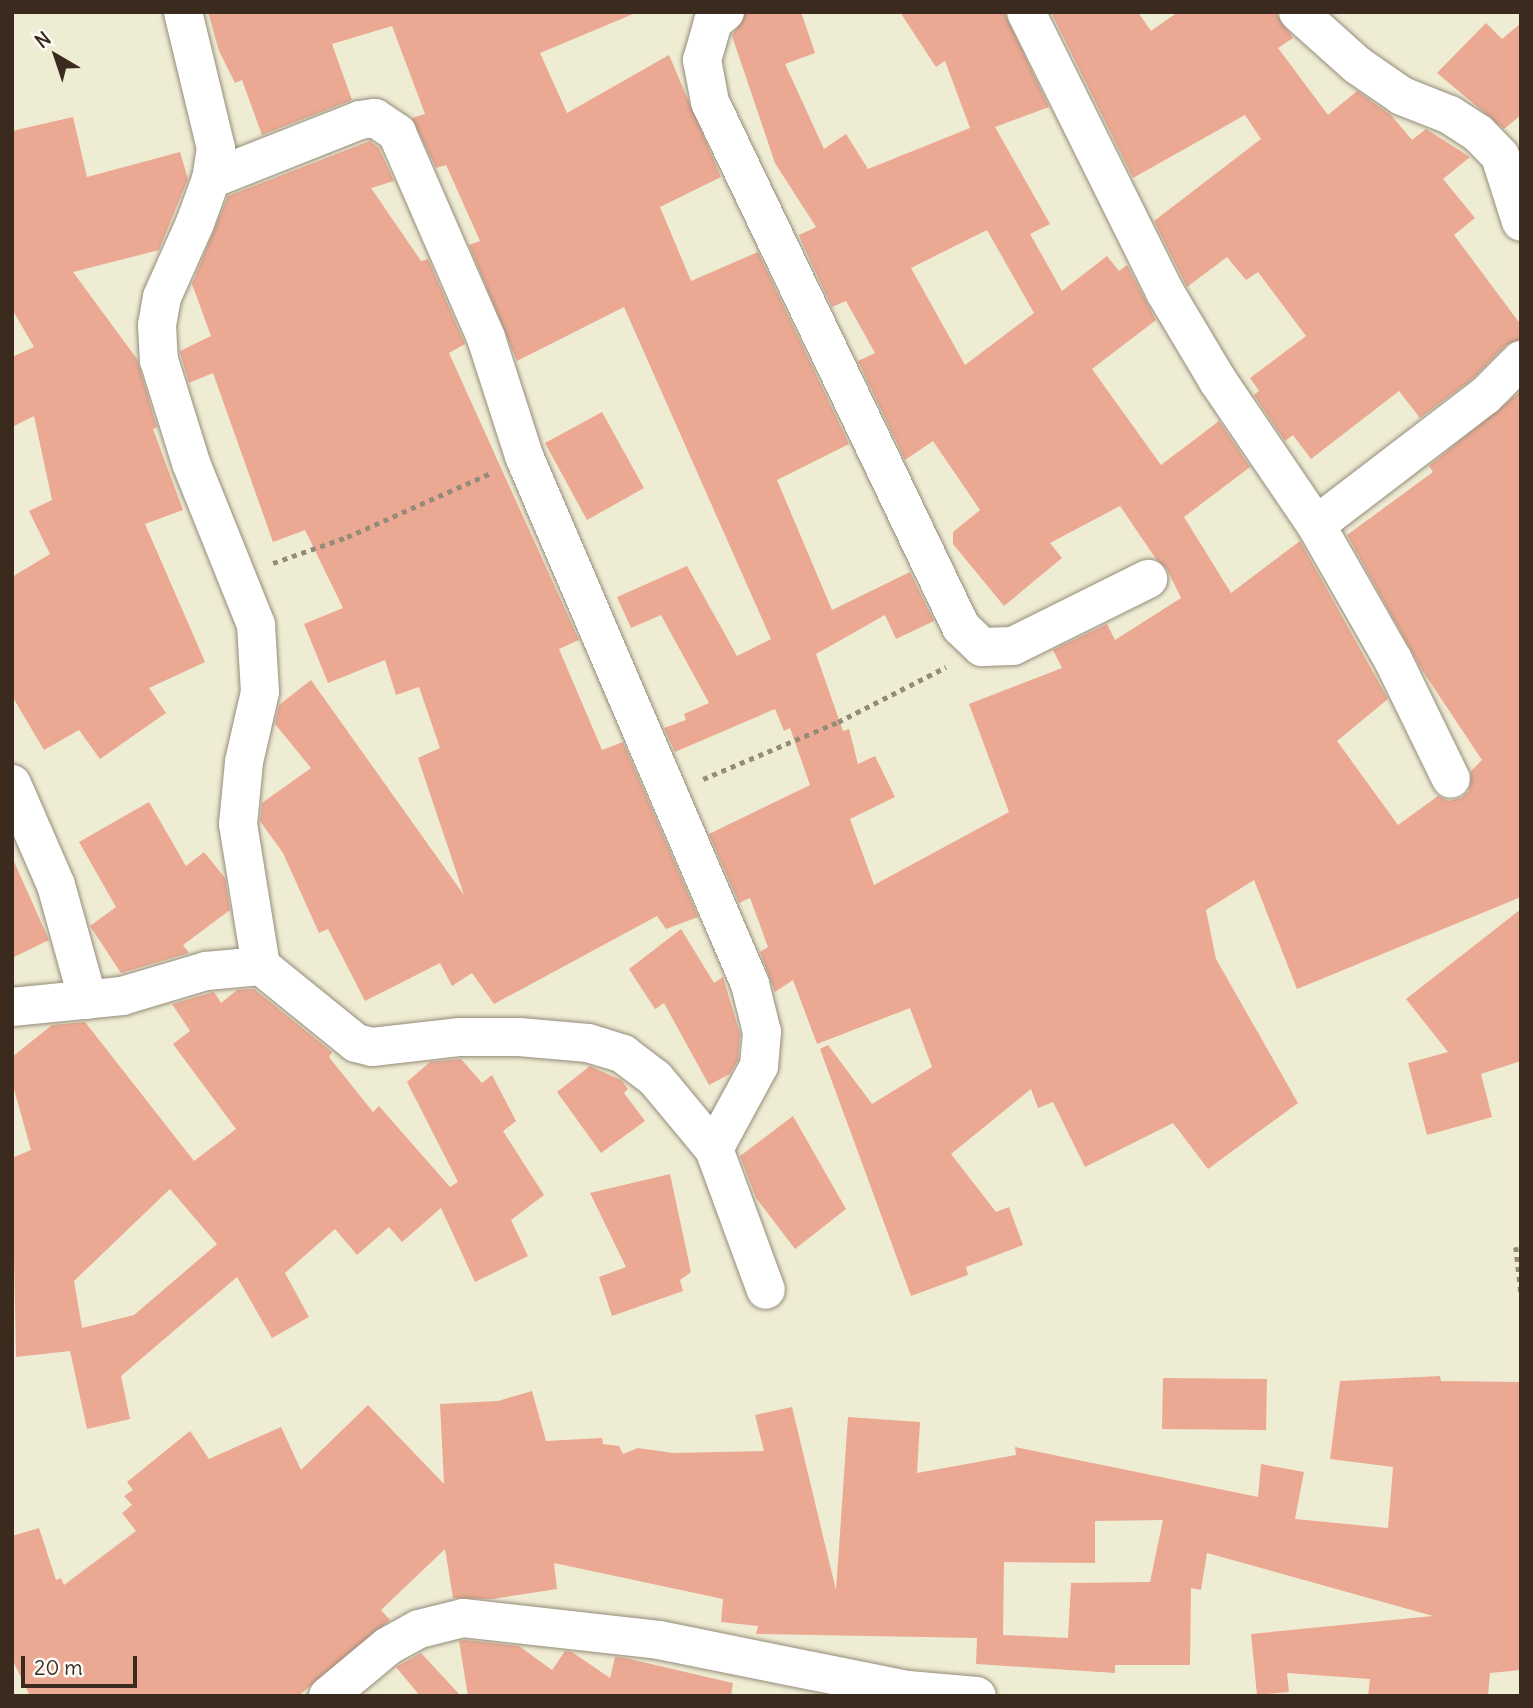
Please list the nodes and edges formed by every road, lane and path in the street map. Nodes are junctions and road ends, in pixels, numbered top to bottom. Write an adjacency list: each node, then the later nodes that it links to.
1 (183, 12): 5 (street)
2 (725, 12): 12 (street)
3 (1026, 12): 9 (street)
4 (1298, 12): 6 (street)
5 (211, 180): 8 (street); 10 (street)
6 (1521, 222)
7 (1521, 360): 9 (street)
8 (524, 456): 10 (path); 15 (street)
9 (1316, 524): 13 (street)
10 (236, 575): 16 (street)
11 (1148, 579): 12 (street)
12 (982, 647): 15 (path)
13 (1451, 779)
14 (12, 784): 17 (street)
15 (670, 793): 19 (street)
16 (261, 966): 17 (street); 19 (street)
17 (88, 1000): 18 (street)
18 (12, 1007)
19 (714, 1149): 21 (street)
20 (1516, 1247): 22 (path)
21 (766, 1290)
22 (1521, 1293)
23 (328, 1696): 24 (street)
24 (977, 1696)

